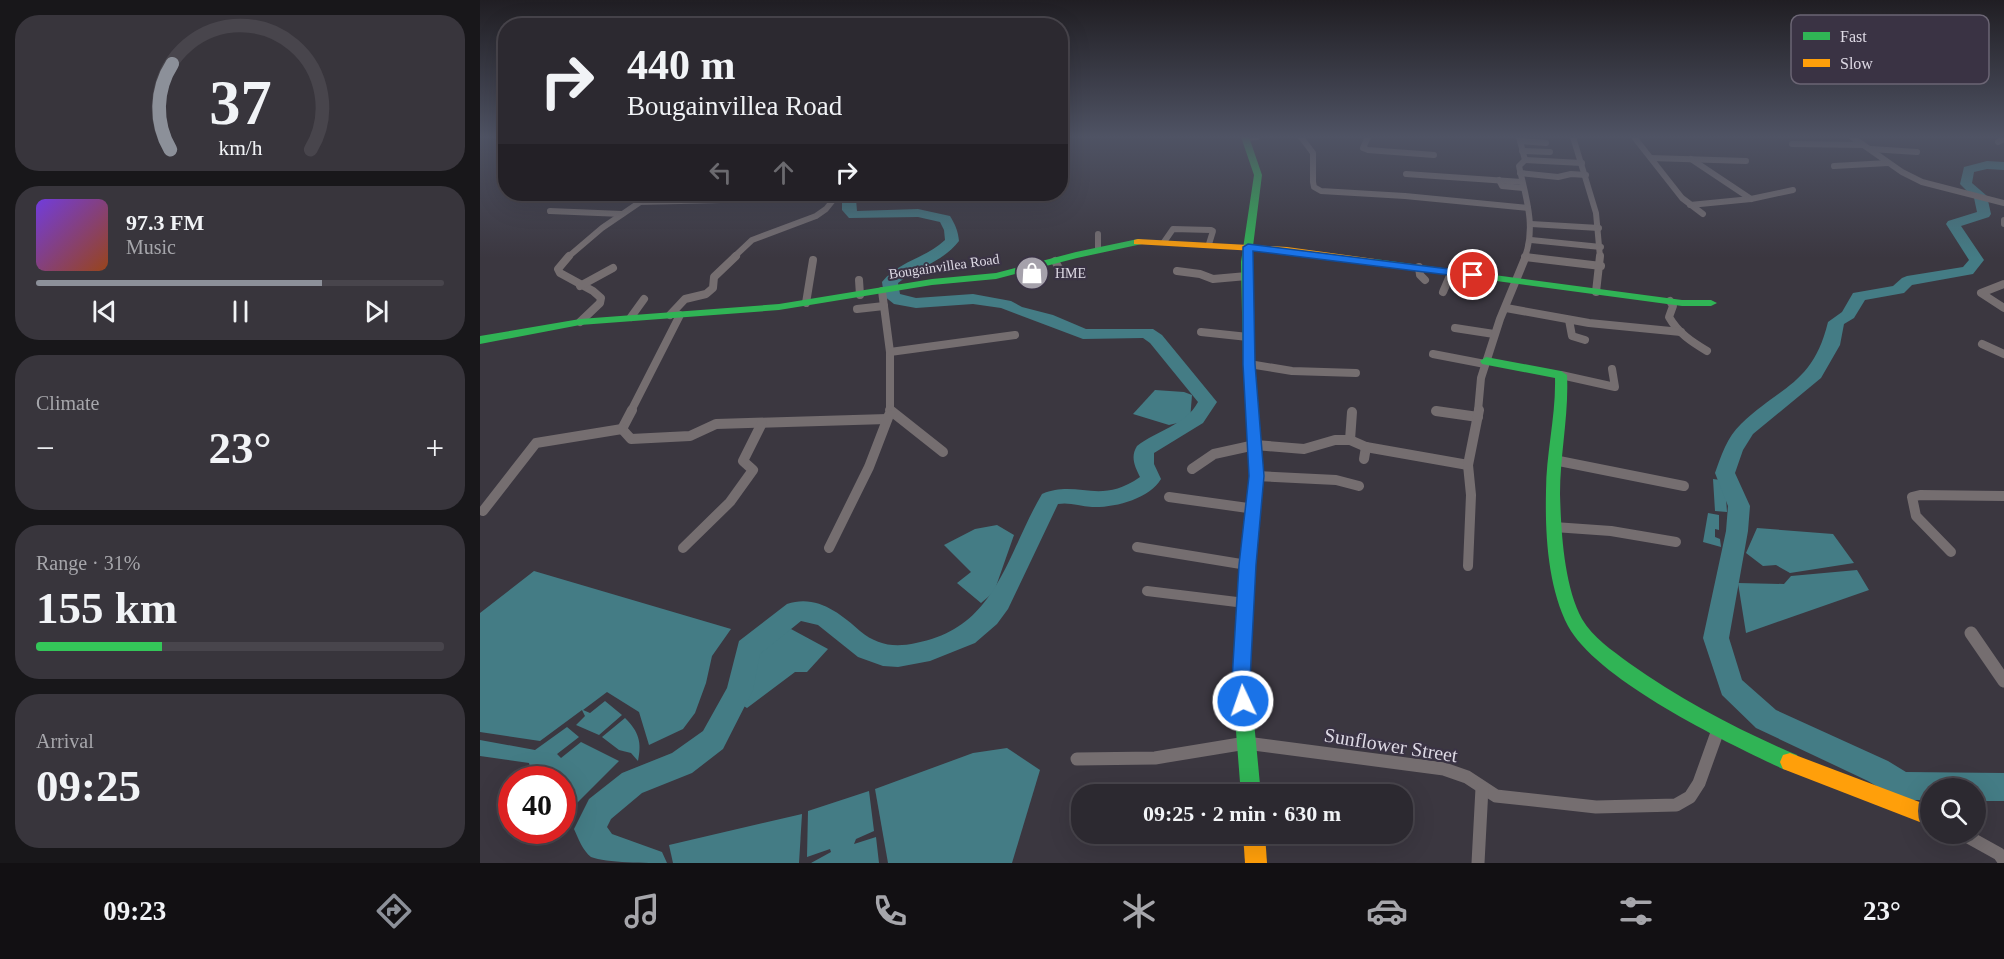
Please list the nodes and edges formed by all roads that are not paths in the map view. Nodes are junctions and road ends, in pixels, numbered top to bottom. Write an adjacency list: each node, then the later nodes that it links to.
1 (1258, 177): 29 (street)
2 (1312, 177): 20 (street)
3 (1440, 177): 12 (street)
4 (1459, 177): 10 (street)
5 (1555, 177): 10 (street)
6 (1587, 177): 25 (street)
7 (1667, 177): 19 (street)
8 (1718, 177): 14 (street)
9 (1914, 177): 18 (street)
10 (1522, 180): 11 (street); 20 (street)
11 (1551, 181)
12 (1440, 186)
13 (1793, 190): 14 (street)
14 (1751, 199): 19 (street)
15 (680, 201): 17 (street)
16 (832, 201): 56 (street)
17 (639, 202): 22 (street)
18 (2004, 203)
19 (1690, 205): 23 (street)
20 (1528, 208): 24 (street)
21 (550, 211): 22 (street)
22 (622, 214): 43 (street)
23 (1703, 214)
24 (1531, 224): 25 (street); 27 (street)
25 (1599, 228): 28 (street)
26 (1098, 234): 30 (street)
27 (1531, 240): 28 (street); 31 (street)
28 (1601, 246): 33 (street)
29 (1248, 247): 30 (street, Bougainvillea Road); 34 (street, Bougainvillea Road); 38 (street)
30 (1098, 250): 44 (street, Bougainvillea Road)
31 (1525, 256): 33 (street); 41 (street)
32 (813, 260): 50 (street)
33 (1601, 266): 46 (street)
34 (1419, 267): 37 (street, Bougainvillea Road); 40 (street)
35 (613, 268): 43 (street)
36 (1177, 271): 38 (street)
37 (1452, 271): 41 (street, Bougainvillea Road); 45 (street)
38 (1247, 276): 65 (street)
39 (859, 280): 47 (street)
40 (1425, 280)
41 (1517, 282): 46 (street, Bougainvillea Road); 53 (street)
42 (2004, 284): 54 (street)
43 (580, 286): 59 (street)
44 (884, 291): 47 (street, Bougainvillea Road); 52 (street)
45 (1443, 292)
46 (1596, 292): 49 (street, Bougainvillea Road)
47 (860, 294): 50 (street, Bougainvillea Road)
48 (644, 299): 57 (street)
49 (1670, 301): 51 (street, Bougainvillea Road); 62 (street)
50 (806, 303): 56 (street, Bougainvillea Road)
51 (1711, 303)
52 (884, 306): 55 (street); 70 (street)
53 (1506, 308): 58 (street); 63 (street)
54 (2004, 308)
55 (857, 309)
56 (675, 315): 57 (street, Bougainvillea Road); 83 (street)
57 (631, 317): 59 (street, Bougainvillea Road)
58 (1569, 320): 62 (street); 67 (street)
59 (580, 322): 66 (street, Bougainvillea Road)
60 (1455, 328): 63 (street)
61 (1201, 332): 65 (street)
62 (1681, 332): 69 (street)
63 (1494, 334): 73 (street)
64 (1015, 335): 70 (street)
65 (1248, 337): 74 (street)
66 (480, 340)
67 (1585, 340)
68 (1982, 344): 72 (street)
69 (1707, 351)
70 (890, 352): 80 (street)
71 (1433, 354): 73 (street)
72 (2004, 354)
73 (1486, 362): 77 (street); 81 (street)
74 (1249, 364): 76 (street); 85 (street)
75 (1612, 369): 77 (street)
76 (1356, 373)
77 (1561, 375): 89 (street)
78 (1436, 411): 81 (street)
79 (1352, 412): 84 (street)
80 (889, 416): 82 (street); 87 (street); 103 (street)
81 (1478, 417): 90 (street)
82 (762, 423): 83 (street); 102 (street)
83 (622, 429): 98 (street)
84 (1350, 440): 85 (street); 86 (street)
85 (1255, 445): 91 (street); 92 (street)
86 (1366, 447): 88 (street); 90 (street)
87 (942, 453)
88 (1364, 459)
89 (1554, 460): 94 (street); 99 (street)
90 (1468, 465): 106 (street)
91 (1192, 470)
92 (1257, 476): 93 (street); 97 (street)
93 (1359, 486)
94 (1684, 486)
95 (2004, 496): 104 (street)
96 (1169, 497): 97 (street)
97 (1255, 509): 105 (street)
98 (483, 511)
99 (1554, 527): 100 (street); 111 (street)
100 (1676, 542)
101 (1137, 547): 105 (street)
102 (683, 548)
103 (829, 548)
104 (1951, 552)
105 (1247, 565): 108 (street)
106 (1468, 566)
107 (1147, 591): 108 (street)
108 (1245, 603): 112 (street)
109 (1971, 633): 110 (street)
110 (2004, 681)
111 (1718, 730): 115 (street, Sunflower Street); 116 (street)
112 (1246, 743): 113 (street, Sunflower Street); 114 (street); 115 (street, Sunflower Street)
113 (1077, 759)
114 (1250, 784)
115 (1482, 788): 121 (street)
116 (1920, 812)
117 (1255, 844): 120 (street)
118 (1982, 844): 119 (street)
119 (2004, 861)
120 (1256, 863)
121 (1478, 863)

